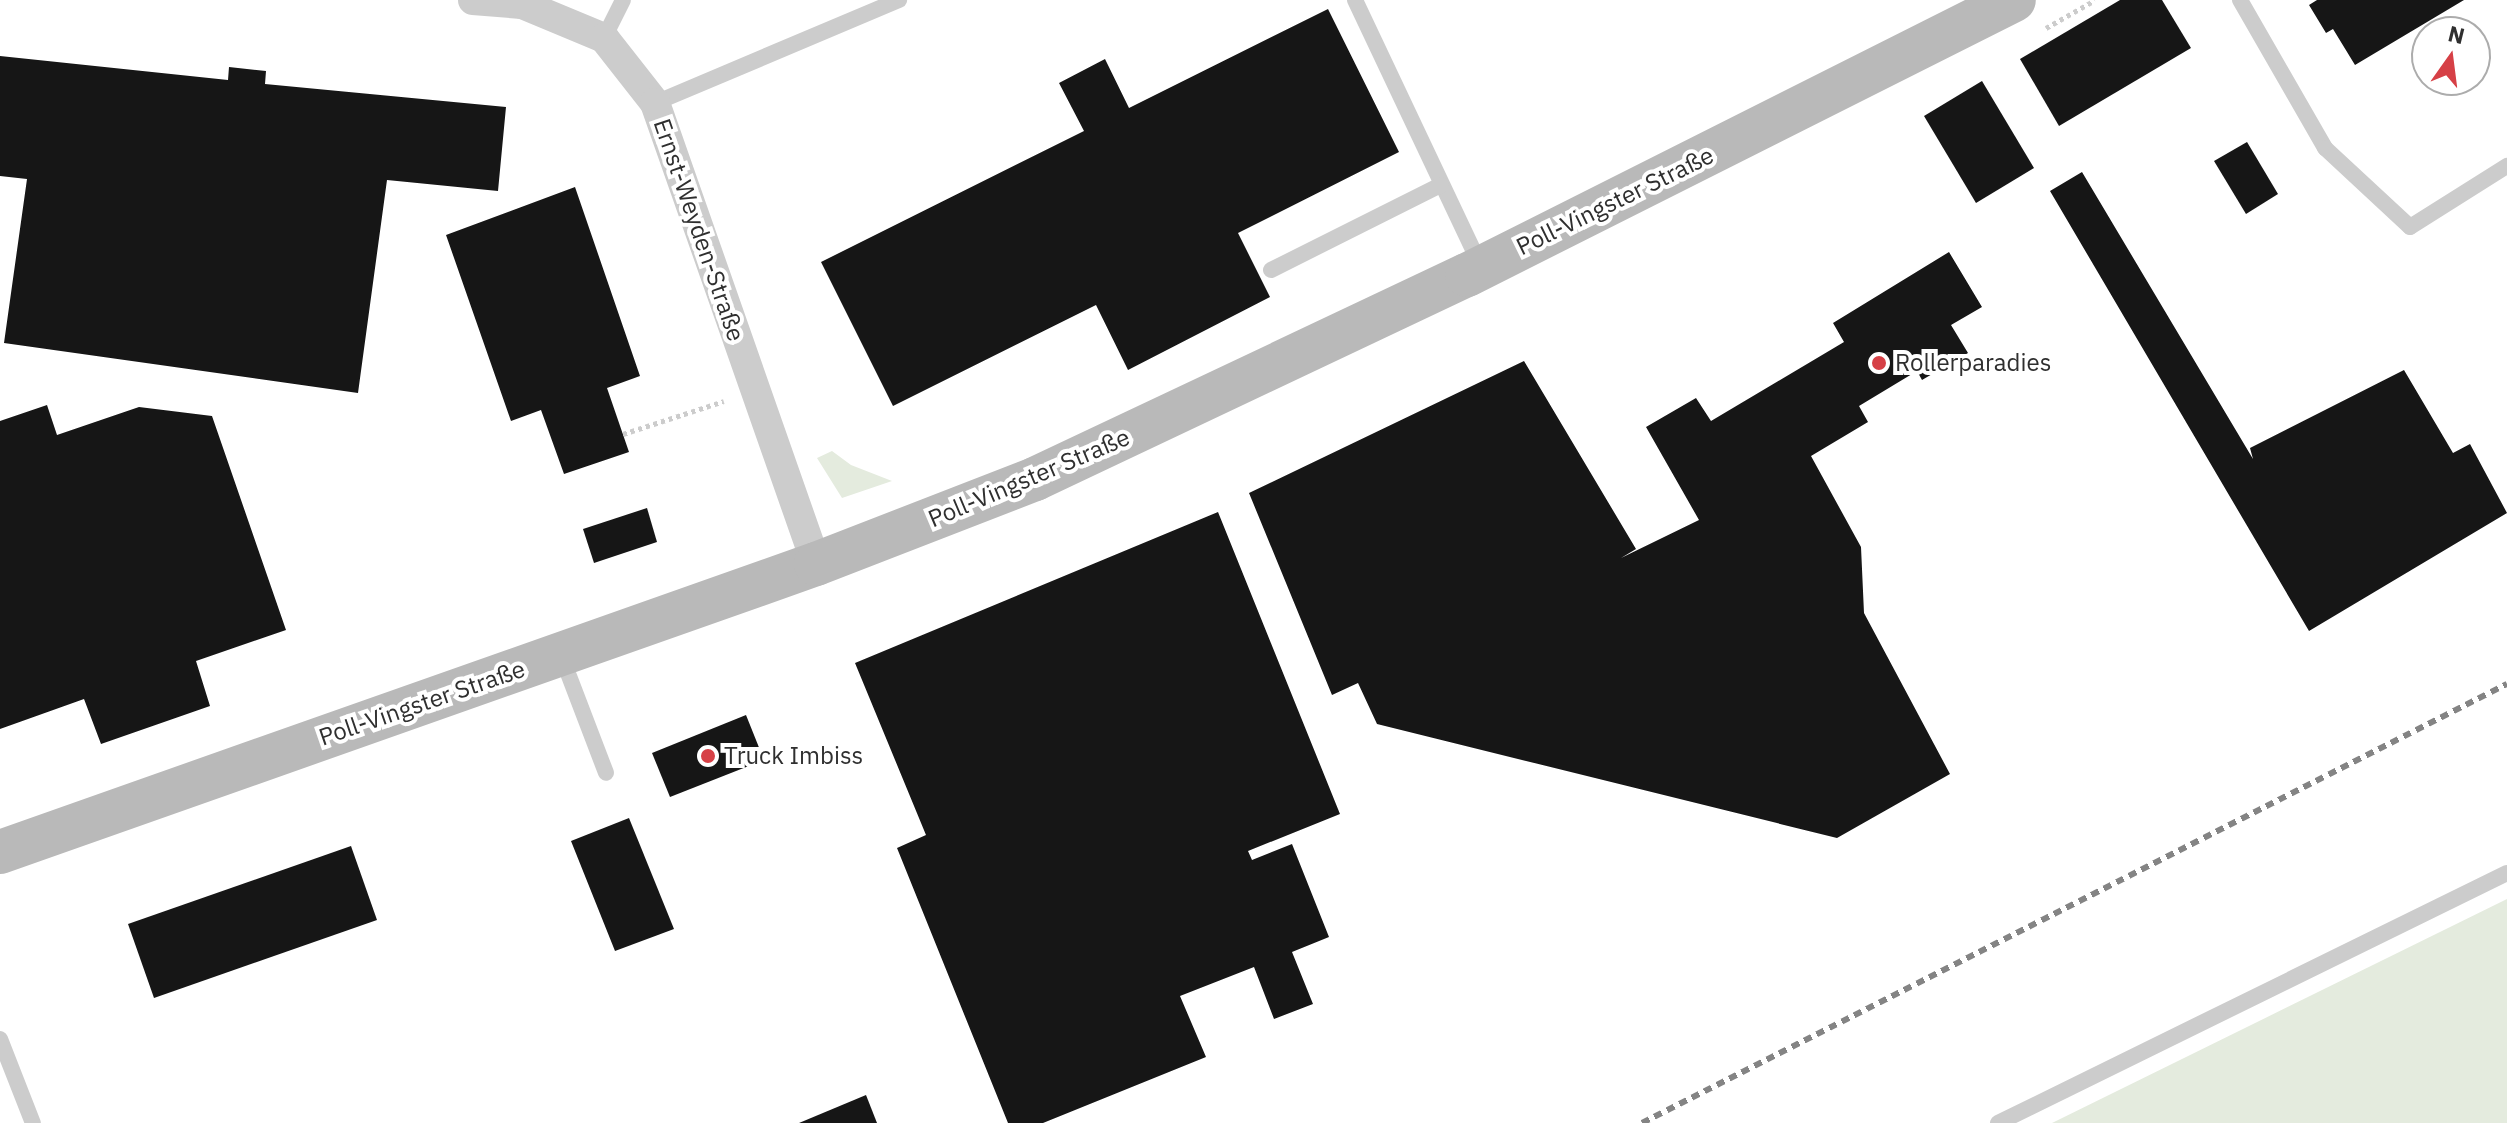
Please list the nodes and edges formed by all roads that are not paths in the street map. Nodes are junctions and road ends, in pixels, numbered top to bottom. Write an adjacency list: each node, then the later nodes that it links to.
1 (473, 0): 7 (street, Ernst-Weyden-Straße)
2 (623, 0): 7 (lane)
3 (899, 0): 8 (lane)
4 (1355, 0): 10 (lane)
5 (2014, 0): 11 (street, Poll-Vingster Straße)
6 (2240, 0): 9 (lane)
7 (604, 38): 8 (street, Ernst-Weyden-Straße)
8 (655, 103): 13 (street, Ernst-Weyden-Straße)
9 (2507, 166)
10 (1441, 185): 11 (lane); 12 (lane)
11 (1481, 267): 13 (street, Poll-Vingster Straße)
12 (1271, 270)
13 (816, 564): 14 (street, Poll-Vingster Straße)
14 (561, 654): 15 (lane); 16 (street, Poll-Vingster Straße)
15 (606, 773)
16 (0, 852)
17 (2507, 873): 20 (lane)
18 (0, 1039): 19 (lane)
19 (33, 1123)
20 (1998, 1123)

